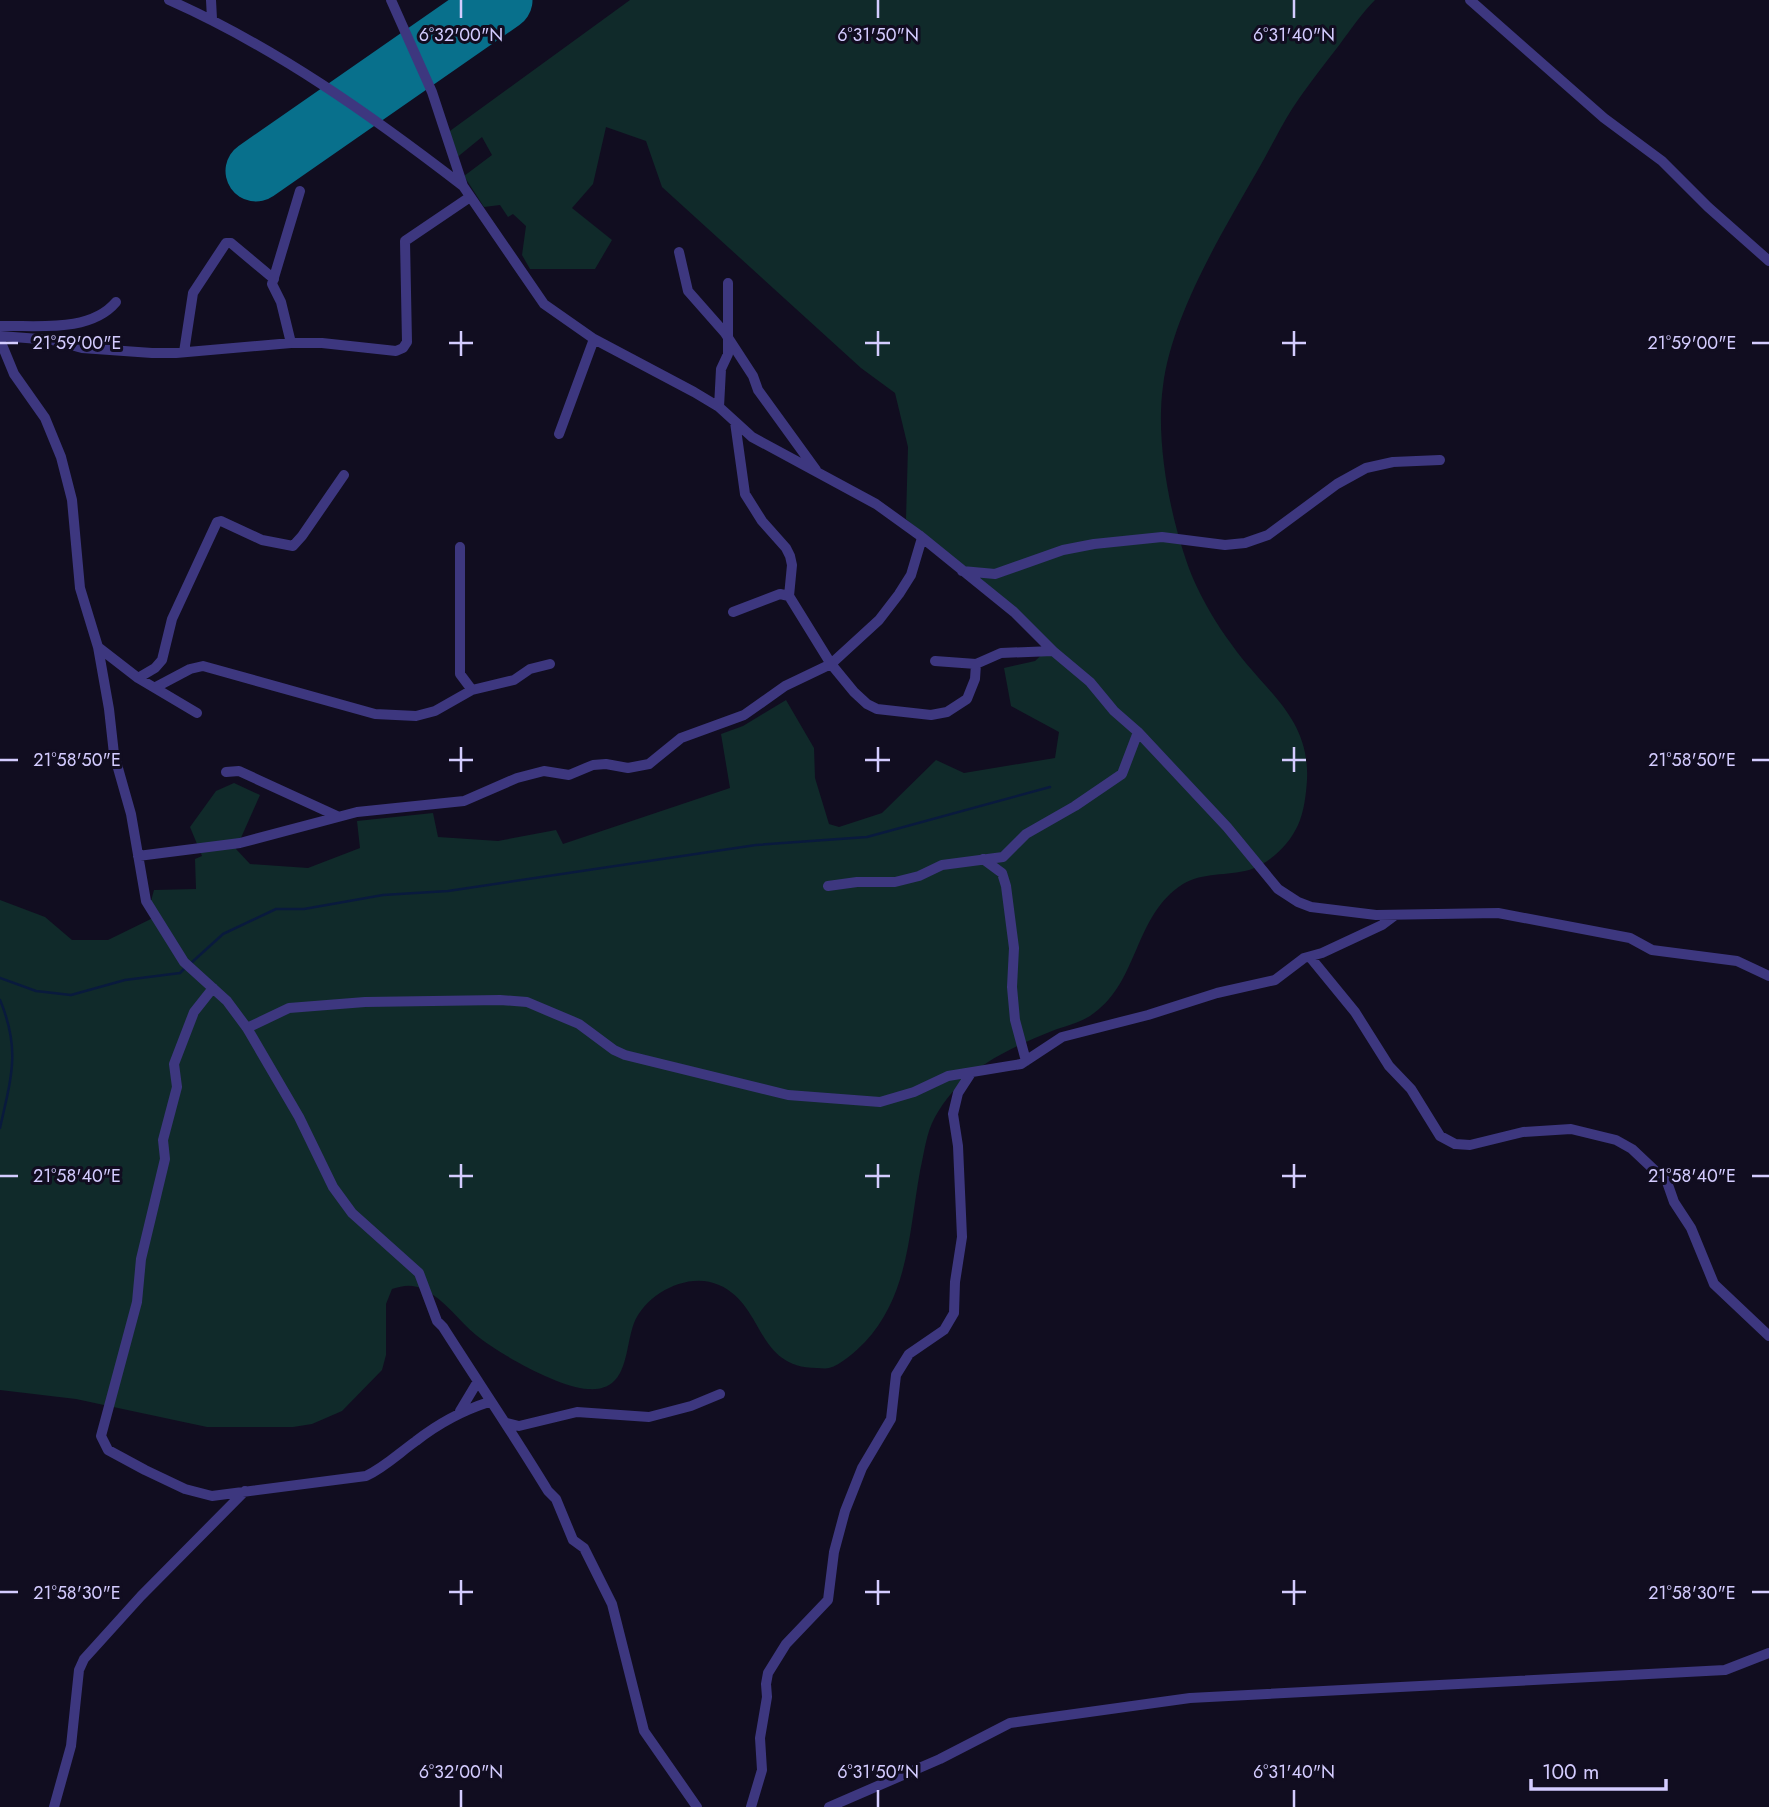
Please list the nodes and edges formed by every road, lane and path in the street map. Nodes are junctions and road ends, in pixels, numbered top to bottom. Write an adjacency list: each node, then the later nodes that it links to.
1 (169, 0): 5 (street)
2 (211, 0): 5 (street)
3 (391, 0): 6 (street)
4 (1470, 0): 10 (street)
5 (212, 19): 6 (street)
6 (463, 186): 8 (street)
7 (300, 191): 11 (street)
8 (470, 197): 17 (street); 18 (street)
9 (679, 252): 16 (street)
10 (1769, 261)
11 (274, 279): 18 (street); 19 (street)
12 (729, 283): 16 (street)
13 (116, 302): 14 (street)
14 (0, 326)
15 (0, 338): 19 (street); 31 (street)
16 (728, 338): 20 (street); 24 (street)
17 (594, 339): 20 (street); 22 (street)
18 (291, 343): 19 (street)
19 (184, 352)
20 (719, 407): 21 (street)
21 (735, 422): 24 (street); 29 (street)
22 (559, 434)
23 (1440, 460): 28 (street)
24 (817, 472): 26 (street)
25 (344, 475): 37 (street)
26 (922, 538): 28 (street); 35 (street)
27 (460, 548): 39 (street)
28 (962, 572): 32 (street)
29 (789, 596): 30 (street); 35 (street)
30 (733, 612)
31 (99, 647): 37 (street); 44 (street)
32 (1053, 651): 36 (street); 41 (street)
33 (935, 661): 36 (street)
34 (550, 664): 39 (street)
35 (831, 664): 36 (street); 43 (street)
36 (976, 664)
37 (138, 678): 38 (street)
38 (156, 687): 39 (street); 40 (street)
39 (472, 690)
40 (197, 713)
41 (1138, 732): 45 (street); 47 (street)
42 (226, 772): 43 (street)
43 (337, 816): 44 (street)
44 (138, 856): 50 (street)
45 (983, 859): 46 (street); 52 (street)
46 (828, 886)
47 (1394, 916): 48 (street); 49 (street)
48 (1310, 957): 52 (street); 54 (street)
49 (1769, 975)
50 (213, 988): 51 (street); 60 (street)
51 (247, 1028): 53 (street); 55 (street)
52 (1026, 1061): 53 (street)
53 (971, 1073): 64 (street)
54 (1769, 1336)
55 (478, 1381): 57 (street); 58 (street)
56 (720, 1394): 59 (street)
57 (489, 1402): 58 (street); 59 (street)
58 (460, 1411): 60 (street)
59 (507, 1423): 63 (street)
60 (245, 1491): 62 (street)
61 (1769, 1653): 65 (street)
62 (54, 1807)
63 (697, 1807)
64 (751, 1807)
65 (829, 1807)

